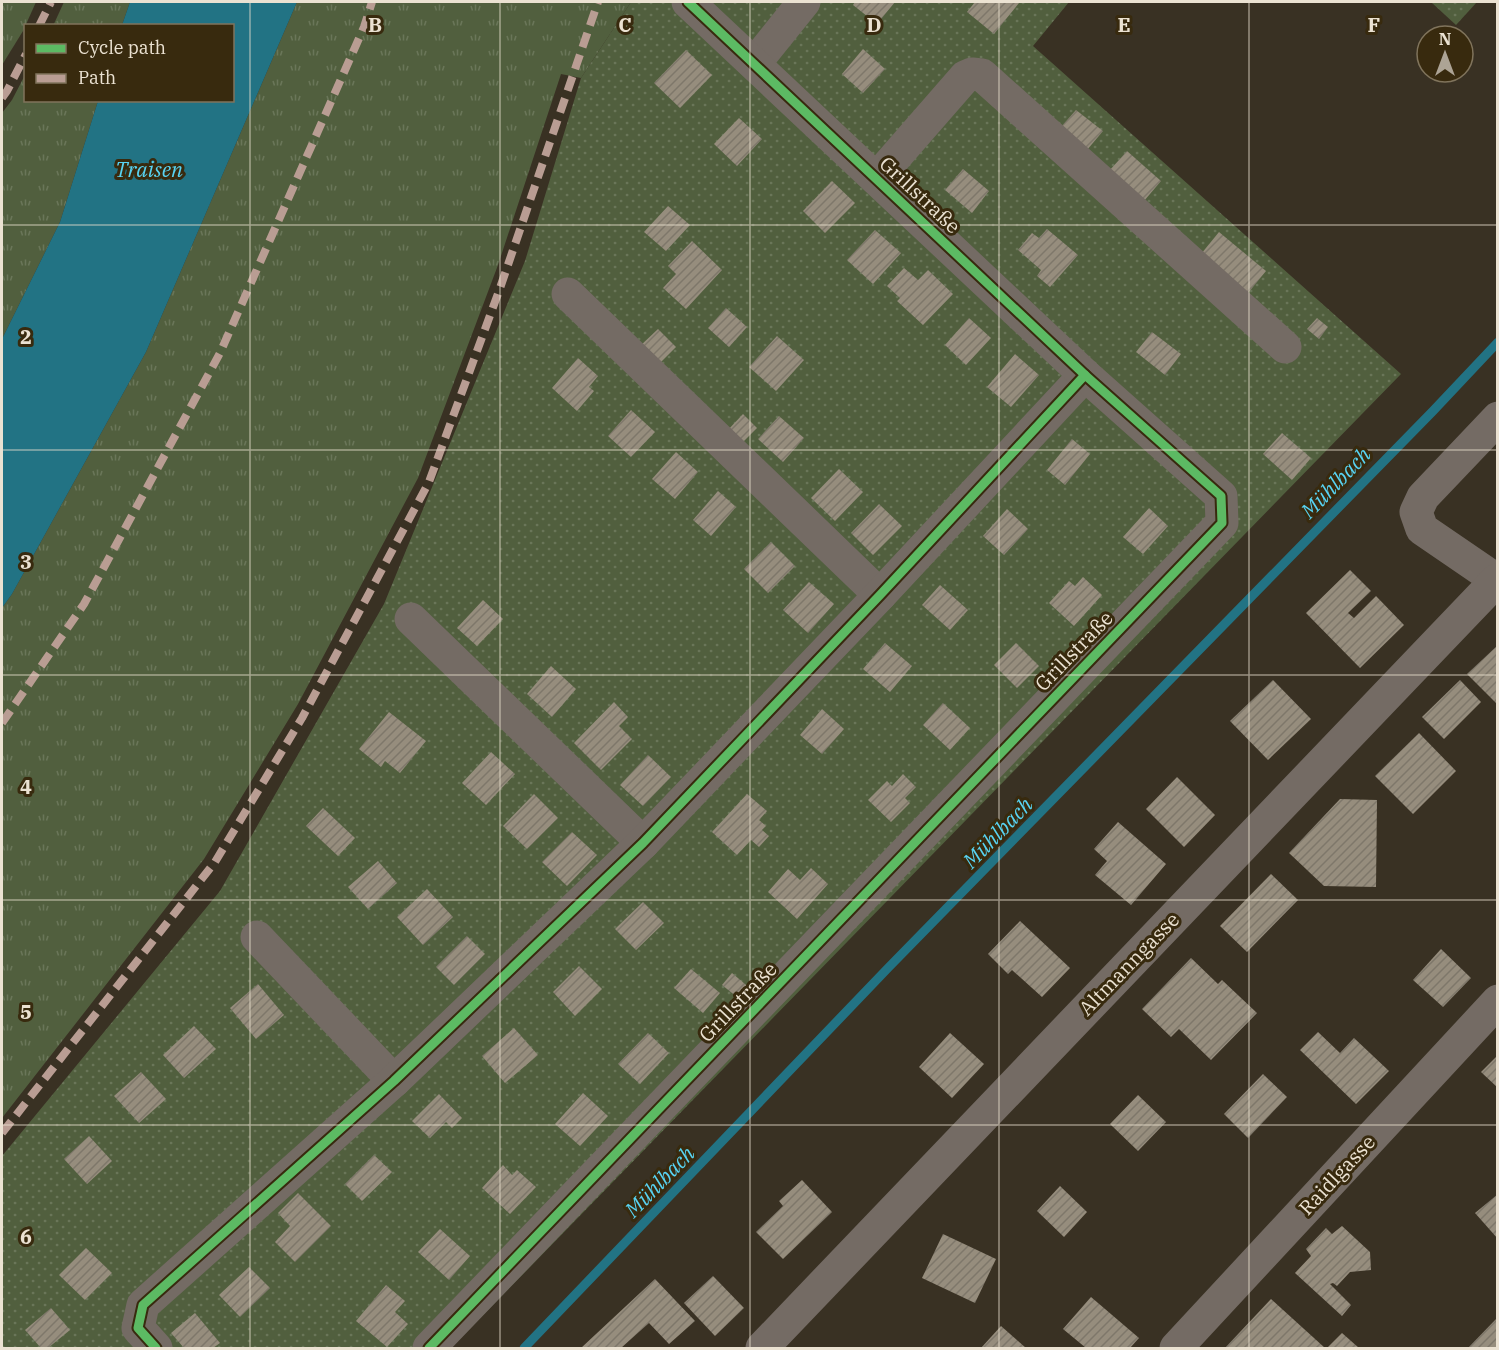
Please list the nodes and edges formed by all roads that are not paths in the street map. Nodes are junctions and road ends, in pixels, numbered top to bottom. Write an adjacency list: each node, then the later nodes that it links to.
1 (688, 2): 3 (street, Grillstraße)
2 (804, 2): 3 (street)
3 (755, 63): 4 (street, Grillstraße)
4 (877, 178): 6 (street); 7 (street, Grillstraße)
5 (568, 294): 10 (street)
6 (1285, 347)
7 (1085, 375): 10 (street); 17 (street, Grillstraße)
8 (1497, 418): 9 (street)
9 (1497, 580): 18 (street, Altmanngasse)
10 (880, 595): 12 (street)
11 (411, 619): 12 (street)
12 (643, 843): 15 (street)
13 (257, 937): 15 (street)
14 (1497, 1001): 19 (street, Raidlgasse)
15 (394, 1081): 16 (street)
16 (156, 1348)
17 (429, 1348)
18 (762, 1348)
19 (1176, 1348)

